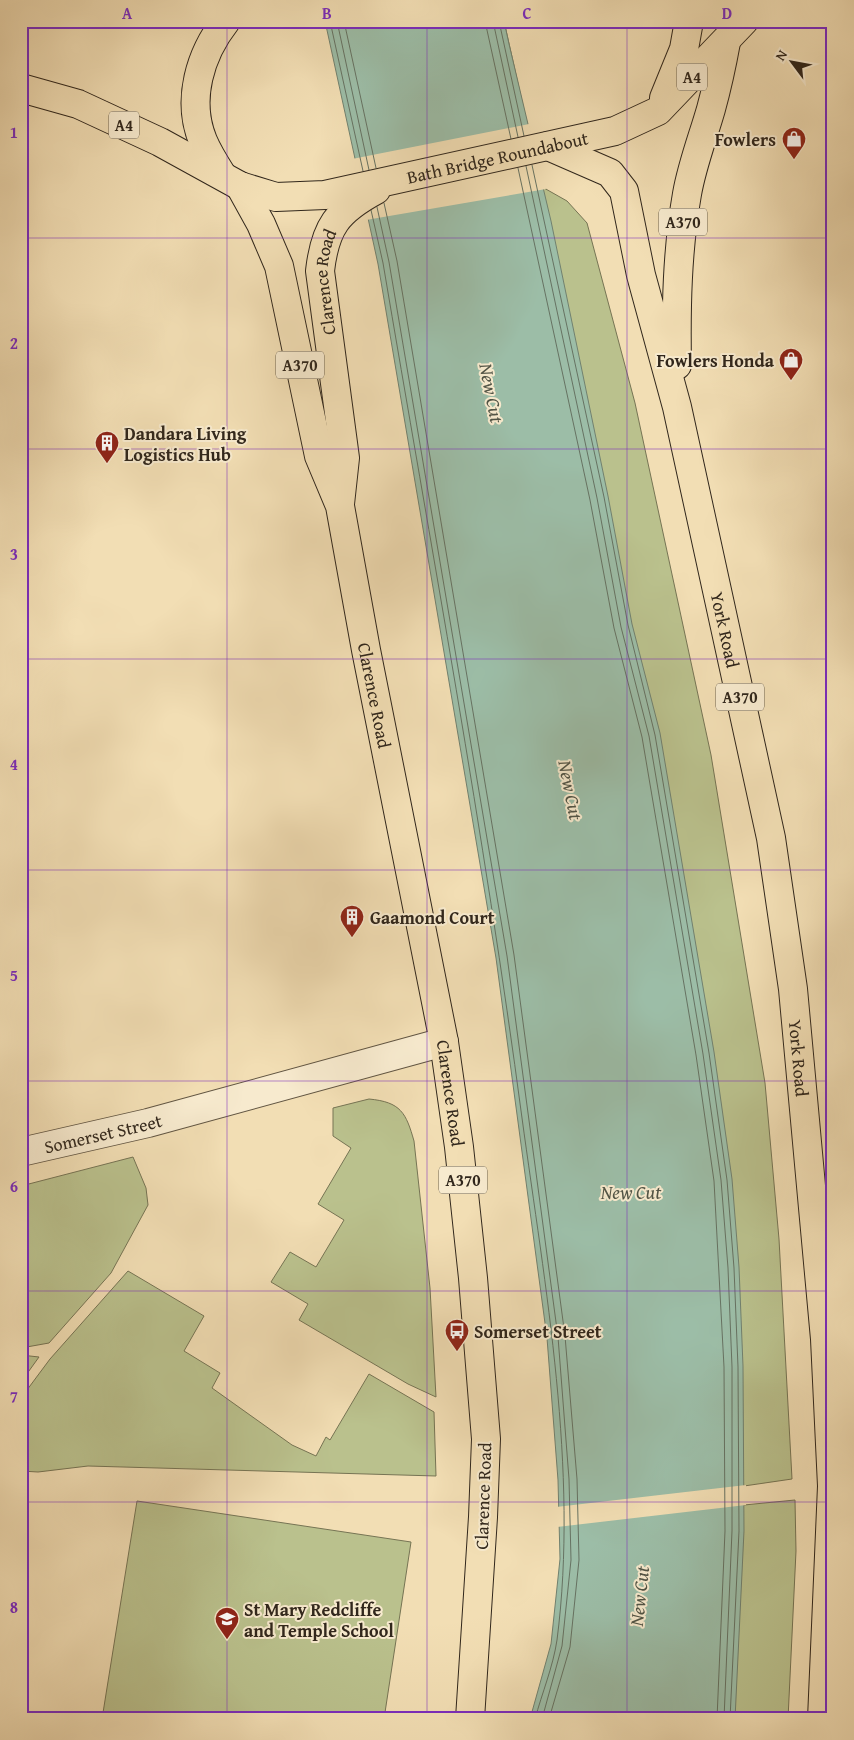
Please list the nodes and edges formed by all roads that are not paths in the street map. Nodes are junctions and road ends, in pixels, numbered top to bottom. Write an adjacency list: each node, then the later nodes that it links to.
1 (226, 21): 9 (highway)
2 (689, 21): 6 (highway, A4)
3 (744, 21): 4 (highway, A4)
4 (726, 32): 6 (highway, A4); 11 (highway, York Road / A370)
5 (21, 88): 9 (highway, A4)
6 (658, 111): 8 (highway, Bath Bridge Roundabout / A4)
7 (548, 146): 8 (highway, York Road); 10 (highway, Bath Bridge Roundabout / A4)
8 (577, 148): 11 (highway, York Road / A370)
9 (231, 181): 10 (highway, Bath Bridge Roundabout / A4); 12 (highway, Clarence Road / A370)
10 (393, 181): 12 (highway, Clarence Road / A370)
11 (677, 407): 15 (highway, York Road / A370)
12 (340, 506): 13 (highway, Clarence Road / A370)
13 (444, 1042): 14 (street, Somerset Street); 16 (highway, Clarence Road / A370)
14 (21, 1152)
15 (832, 1448): 17 (highway, York Road / A370)
16 (470, 1719)
17 (822, 1719)

